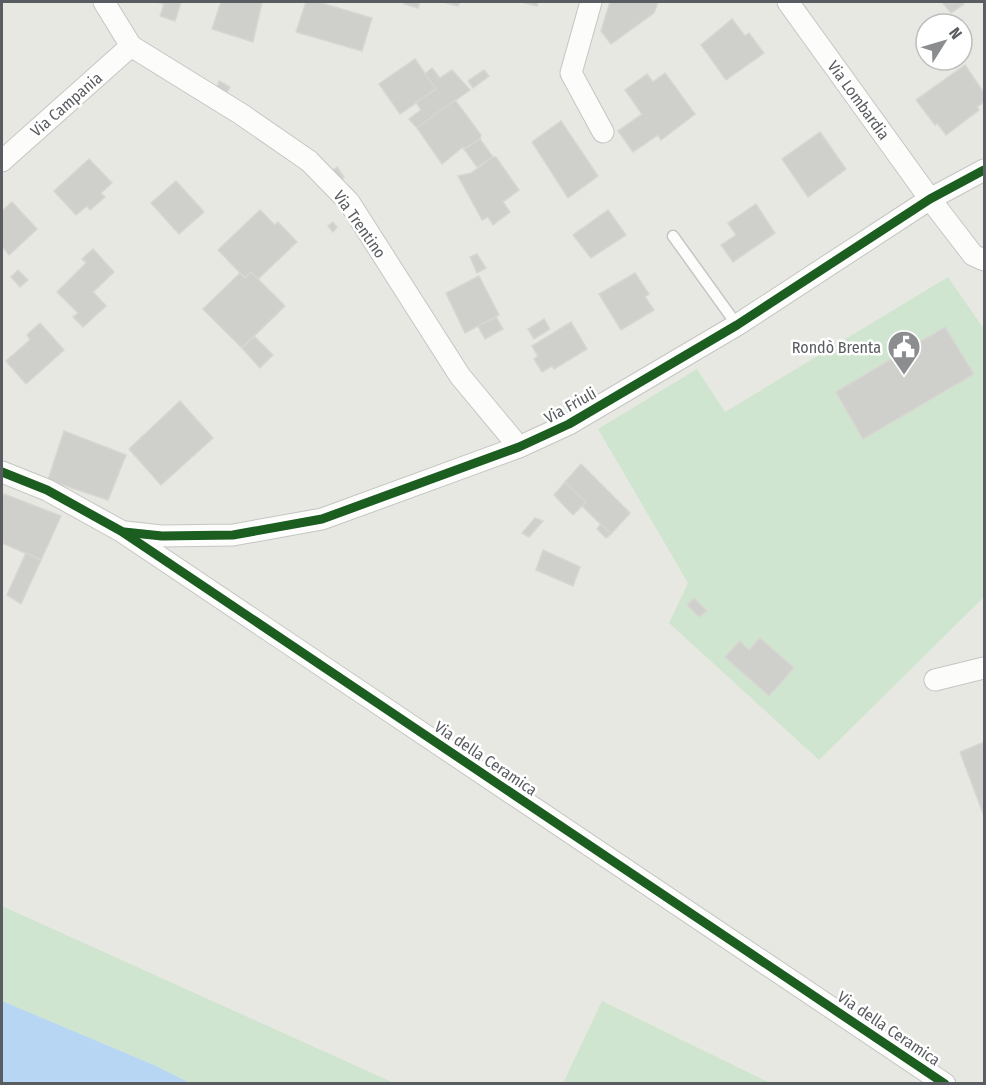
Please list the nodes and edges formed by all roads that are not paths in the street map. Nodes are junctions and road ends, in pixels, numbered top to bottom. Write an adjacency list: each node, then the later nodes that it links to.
1 (104, 2): 4 (street, Via Trentino)
2 (591, 2): 5 (street)
3 (788, 2): 8 (street, Via Lombardia)
4 (131, 46): 6 (street, Via Campania); 12 (street, Via Trentino)
5 (603, 132)
6 (2, 161)
7 (984, 170): 8 (street, Via Friuli)
8 (930, 200): 10 (street, Via Lombardia); 11 (street, Via Friuli)
9 (673, 236): 11 (lane)
10 (984, 260)
11 (737, 325): 12 (street, Via Friuli)
12 (519, 447): 14 (street, Via Friuli)
13 (2, 472): 14 (street, Via della Ceramica)
14 (121, 531): 17 (street, Via della Ceramica)
15 (984, 668): 16 (street)
16 (935, 680)
17 (945, 1083)

